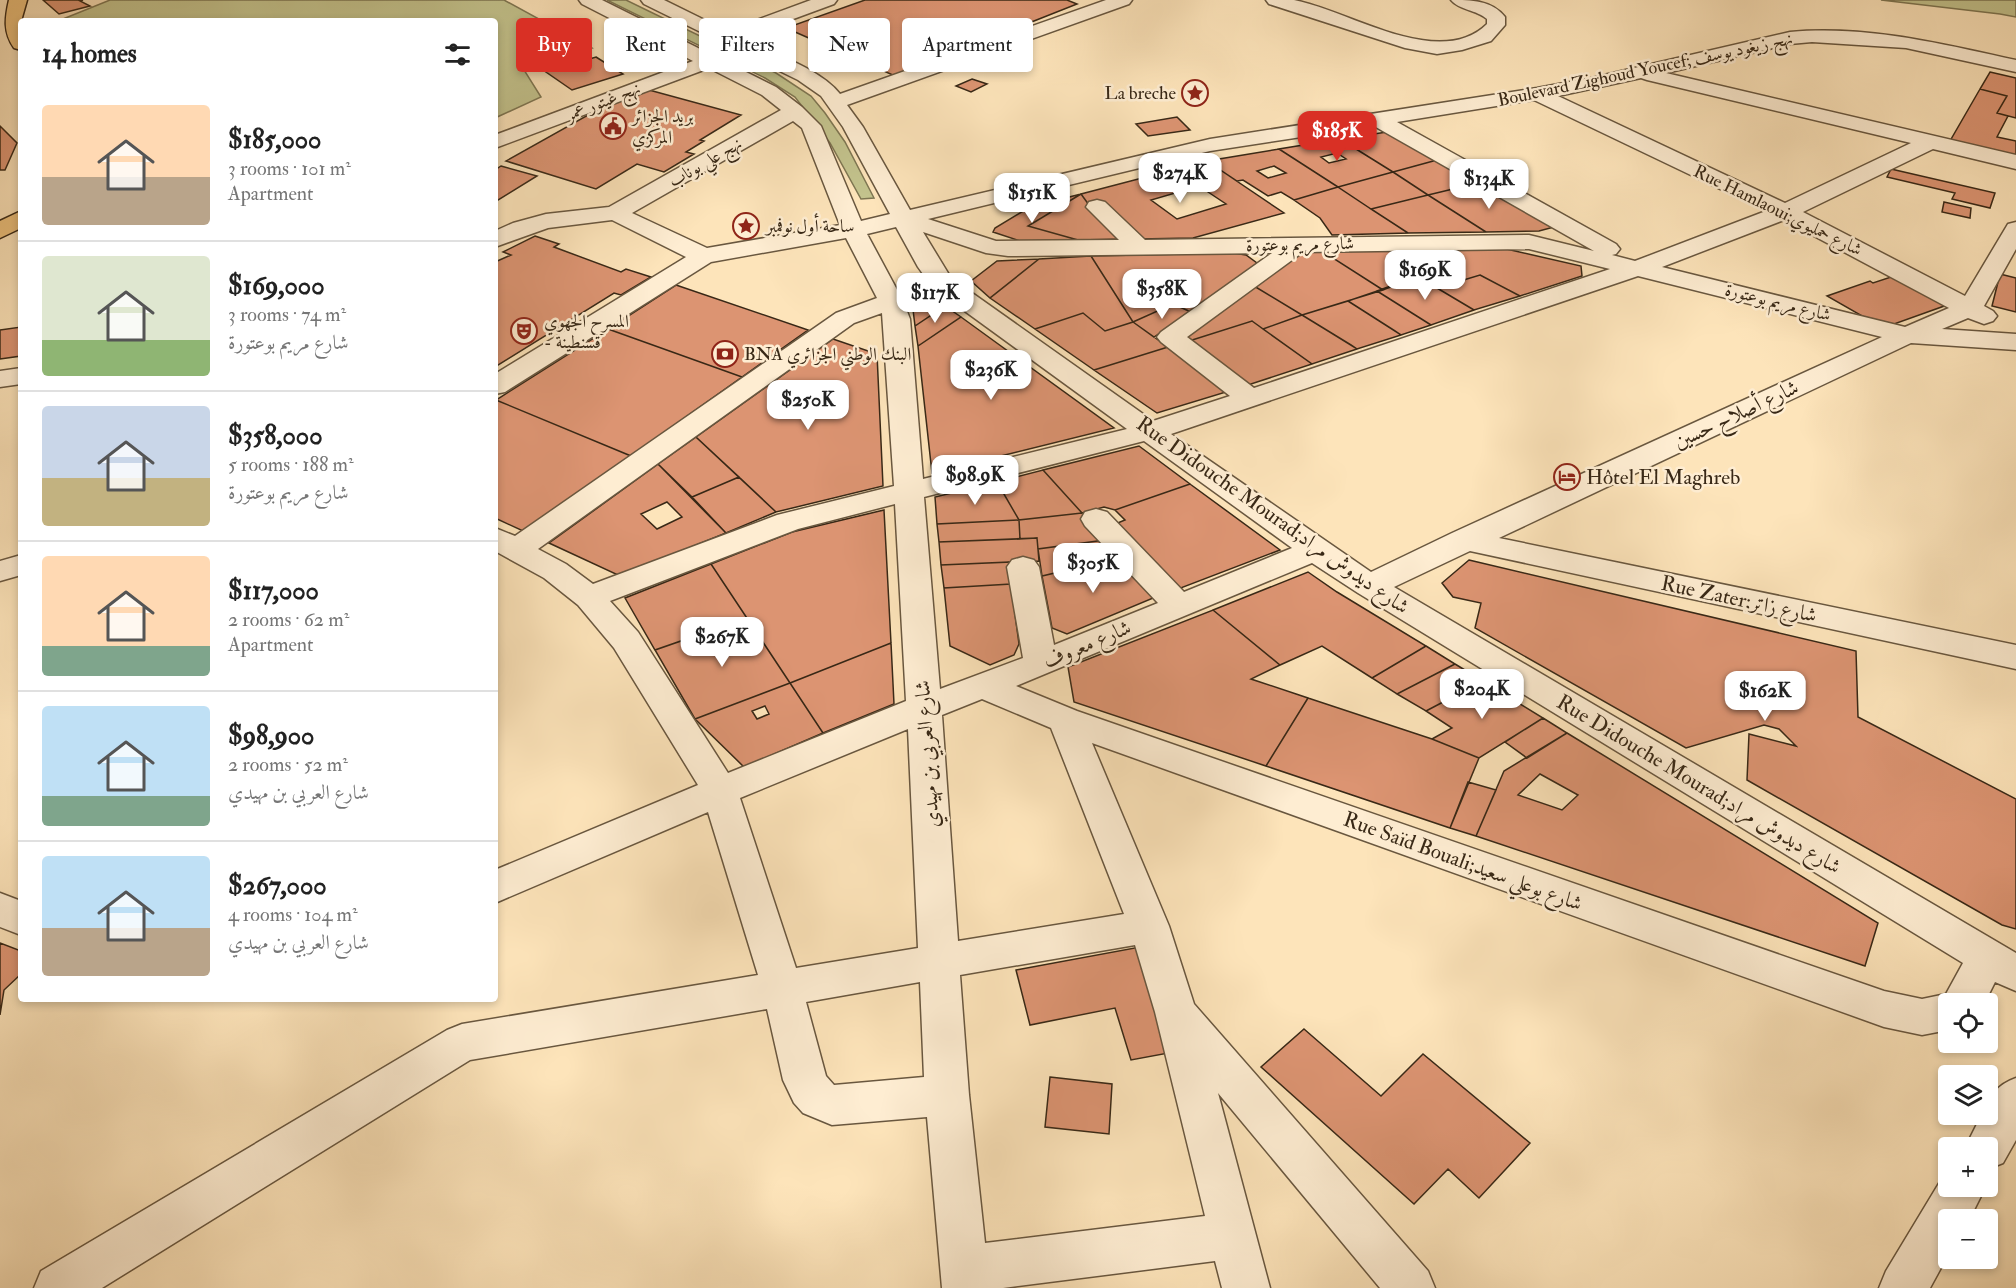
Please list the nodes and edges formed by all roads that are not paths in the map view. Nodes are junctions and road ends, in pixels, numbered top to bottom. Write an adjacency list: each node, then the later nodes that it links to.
1 (18, 0): 10 (main road)
2 (588, 0): 13 (street, شارع العربي بن مهيدي)
3 (650, 0): 9 (street, Rue Didouche Mourad;شارع ديدوش مراد)
4 (828, 0): 8 (street)
5 (1123, 0): 20 (street)
6 (1275, 0): 7 (street)
7 (1460, 0)
8 (779, 18)
9 (699, 23)
10 (17, 24)
11 (0, 46): 12 (main road)
12 (18, 54)
13 (699, 56)
14 (699, 65): 23 (street, نهج غيتور عمر)
15 (2016, 66): 18 (street, Boulevard Zighoud Youcef; نهج زيغود يوسف)
16 (796, 71): 20 (street, Rue Didouche Mourad;شارع ديدوش مراد)
17 (732, 72): 21 (street, شارع العربي بن مهيدي)
18 (1640, 72): 19 (street, Boulevard Zighoud Youcef; نهج زيغود يوسف); 24 (street)
19 (1537, 94): 22 (street, Boulevard Zighoud Youcef; نهج زيغود يوسف); 27 (street, Rue Hamlaoui;شارع حمليوي)
20 (836, 102): 29 (street, Rue Didouche Mourad;شارع ديدوش مراد)
21 (795, 111): 28 (street, نهج علي بوناب); 32 (street, شارع العربي بن مهيدي)
22 (1377, 119): 29 (street, Boulevard Zighoud Youcef; نهج زيغود يوسف); 38 (street)
23 (498, 141)
24 (1930, 142): 25 (street); 27 (street)
25 (2016, 162)
26 (1097, 207): 36 (street)
27 (1785, 212): 38 (street); 40 (street, Rue Hamlaoui;شارع حمليوي)
28 (615, 213): 34 (street); 37 (street)
29 (902, 218): 32 (street, Boulevard Zighoud Youcef; نهج زيغود يوسف); 36 (street, شارع مريم بوعتورة); 48 (street, Rue Didouche Mourad;شارع ديدوش مراد)
30 (18, 220): 33 (main road)
31 (2016, 229): 40 (street)
32 (853, 230): 37 (street, Boulevard Zighoud Youcef; نهج زيغود يوسف); 39 (street, شارع العربي بن مهيدي)
33 (0, 231)
34 (498, 239)
35 (1299, 244): 36 (street, شارع مريم بوعتورة); 38 (street, شارع مريم بوعتورة); 47 (street)
36 (1139, 247)
37 (704, 256): 46 (street)
38 (1641, 267): 42 (street, شارع مريم بوعتورة); 47 (street)
39 (891, 301): 49 (street, شارع العربي بن مهيدي); 52 (street)
40 (1970, 308): 41 (street, Rue Hamlaoui;شارع حمليوي); 42 (street, شارع أصلاح حسين)
41 (2016, 333)
42 (1907, 335): 43 (street, شارع مريم بوعتورة); 51 (street, شارع أصلاح حسين)
43 (2016, 342)
44 (18, 376): 45 (street)
45 (0, 379)
46 (498, 384)
47 (1250, 398): 48 (street)
48 (1151, 431): 49 (street); 53 (street, Rue Didouche Mourad;شارع ديدوش مراد)
49 (910, 492): 58 (street); 63 (street, شارع العربي بن مهيدي)
50 (1095, 519): 59 (street)
51 (1463, 540): 57 (street, شارع أصلاح حسين); 60 (street, Rue Zater;شارع زاتر)
52 (506, 544): 58 (street)
53 (1315, 550): 57 (street, Rue Didouche Mourad;شارع ديدوش مراد); 59 (street, شارع معروف)
54 (18, 566): 56 (street)
55 (1023, 567): 61 (street)
56 (0, 570)
57 (1369, 586): 71 (street, Rue Didouche Mourad;شارع ديدوش مراد)
58 (589, 597): 65 (street)
59 (1179, 606): 61 (street, شارع معروف)
60 (2016, 657)
61 (1041, 664): 62 (street, شارع معروف)
62 (982, 686): 63 (street, شارع معروف); 64 (street, Rue Saïd Bouali;شارع بوعلي سعيد)
63 (924, 708): 65 (street, شارع معروف); 70 (street, شارع العربي بن مهيدي)
64 (1065, 720): 69 (street); 75 (street, Rue Saïd Bouali;شارع بوعلي سعيد)
65 (720, 791): 66 (street, شارع معروف); 72 (street)
66 (498, 886)
67 (0, 909): 68 (street)
68 (18, 918)
69 (1149, 926): 70 (street); 74 (street)
70 (940, 961): 72 (street); 76 (street, شارع العربي بن مهيدي)
71 (2002, 966): 73 (street)
72 (782, 987): 76 (street); 82 (street)
73 (1974, 993)
74 (1176, 1012): 80 (street); 84 (street)
75 (1938, 1014)
76 (947, 1095): 81 (street, شارع العربي بن مهيدي)
77 (2016, 1098): 78 (street)
78 (1993, 1137)
79 (1957, 1197): 85 (street)
80 (1233, 1236): 81 (street); 83 (street)
81 (965, 1278)
82 (58, 1288)
83 (1246, 1288)
84 (1411, 1288)
85 (1903, 1288)

